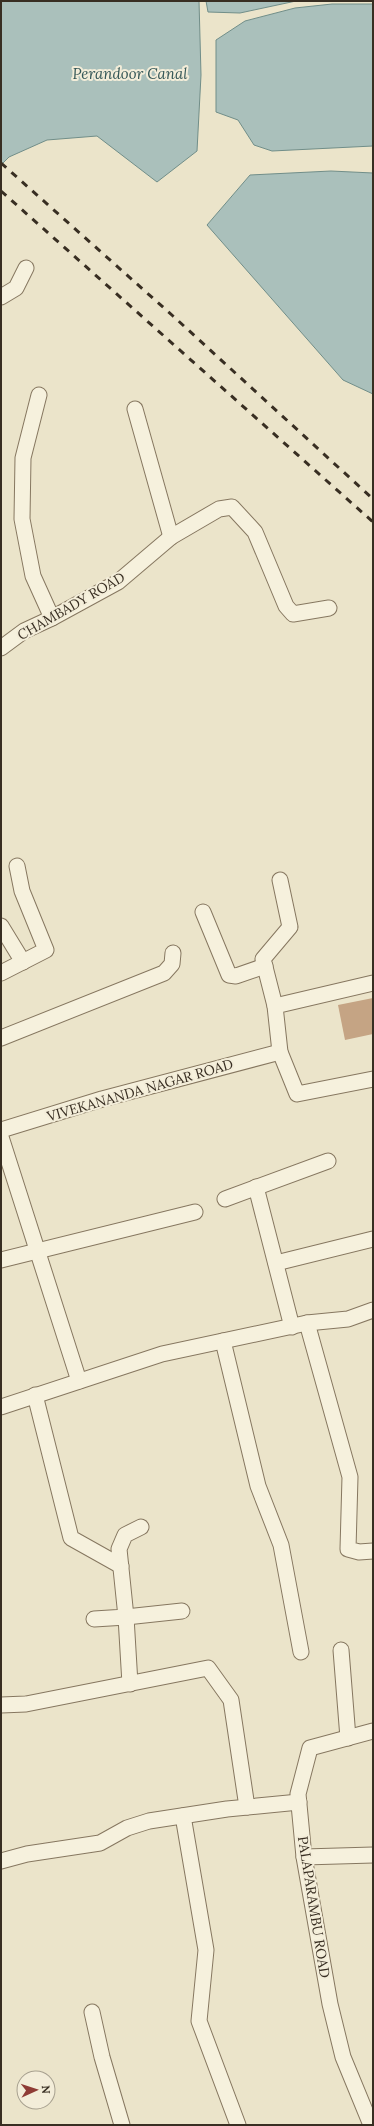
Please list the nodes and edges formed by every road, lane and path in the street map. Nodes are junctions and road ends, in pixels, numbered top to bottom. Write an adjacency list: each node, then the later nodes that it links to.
1 (26, 268): 2 (street)
2 (1, 297)
3 (40, 395): 7 (street)
4 (135, 409): 5 (street)
5 (171, 537): 6 (street, CHAMBADY ROAD); 7 (street, CHAMBADY ROAD)
6 (330, 608)
7 (52, 618): 8 (street, CHAMBADY ROAD)
8 (1, 648)
9 (17, 866): 14 (street)
10 (280, 880): 15 (street)
11 (203, 912): 15 (street)
12 (1, 926): 14 (street)
13 (173, 953): 19 (street)
14 (23, 962): 16 (street)
15 (265, 966): 18 (street)
16 (1, 973)
17 (373, 983): 18 (street)
18 (276, 1006): 20 (street)
19 (1, 1038)
20 (280, 1052): 21 (street); 22 (street, VIVEKANANDA NAGAR ROAD)
21 (373, 1079)
22 (1, 1130)
23 (1, 1138): 29 (street)
24 (328, 1161): 25 (street)
25 (256, 1187): 26 (street); 31 (street)
26 (225, 1199)
27 (195, 1212): 29 (street)
28 (373, 1239): 31 (street)
29 (38, 1250): 30 (street); 36 (street)
30 (1, 1260)
31 (276, 1263): 34 (street)
32 (373, 1310): 33 (street)
33 (307, 1323): 34 (street); 40 (street)
34 (292, 1327): 35 (street)
35 (223, 1341): 36 (street); 46 (street)
36 (79, 1381): 37 (street)
37 (35, 1395): 38 (street); 41 (street)
38 (1, 1407)
39 (141, 1527): 41 (street)
40 (373, 1551)
41 (121, 1566): 43 (street)
42 (182, 1611): 43 (street)
43 (126, 1617): 44 (street); 47 (street)
44 (94, 1619)
45 (341, 1650): 50 (street)
46 (302, 1652)
47 (130, 1684): 48 (street); 52 (street)
48 (1, 1705)
49 (373, 1732): 50 (street, PALAPARAMBU ROAD)
50 (348, 1738): 51 (street, PALAPARAMBU ROAD)
51 (299, 1802): 52 (street); 55 (street, PALAPARAMBU ROAD)
52 (247, 1807): 53 (street)
53 (184, 1816): 56 (street); 59 (street)
54 (373, 1855): 55 (street)
55 (304, 1857): 60 (street, PALAPARAMBU ROAD)
56 (1, 1861)
57 (92, 2012): 58 (street)
58 (122, 2125)
59 (238, 2125)
60 (371, 2125)

